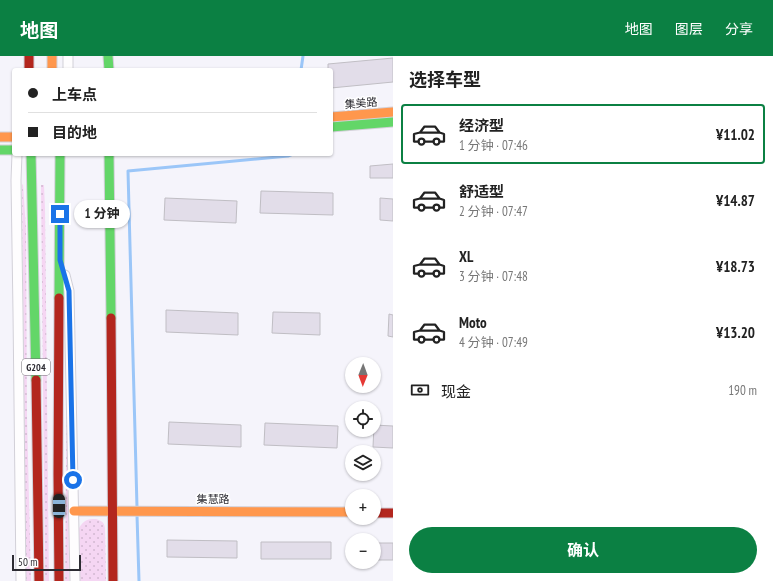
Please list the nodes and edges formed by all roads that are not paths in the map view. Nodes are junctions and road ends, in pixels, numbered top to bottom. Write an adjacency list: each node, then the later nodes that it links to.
1 (29, 56): 5 (main road)
2 (52, 56): 6 (main road)
3 (68, 56): 7 (street)
4 (108, 56): 8 (main road)
5 (29, 68)
6 (52, 68)
7 (68, 68)
8 (108, 68)
9 (393, 112): 10 (main road, 集美路)
10 (333, 117)
11 (393, 122): 12 (main road, 集美路)
12 (333, 127)
13 (0, 137): 14 (main road)
14 (12, 137)
15 (0, 150): 16 (main road)
16 (12, 150)
17 (16, 156): 27 (street)
18 (31, 156): 28 (main road, G204)
19 (60, 156): 21 (main road, G204)
20 (109, 156): 22 (main road)
21 (60, 260): 23 (street); 29 (main road, G204)
22 (112, 511): 23 (main road, 集慧路); 24 (main road, 集慧路); 31 (main road)
23 (74, 512): 30 (street)
24 (345, 512)
25 (381, 513): 26 (main road)
26 (393, 513)
27 (21, 581)
28 (39, 581)
29 (59, 581)
30 (74, 581)
31 (113, 581)

